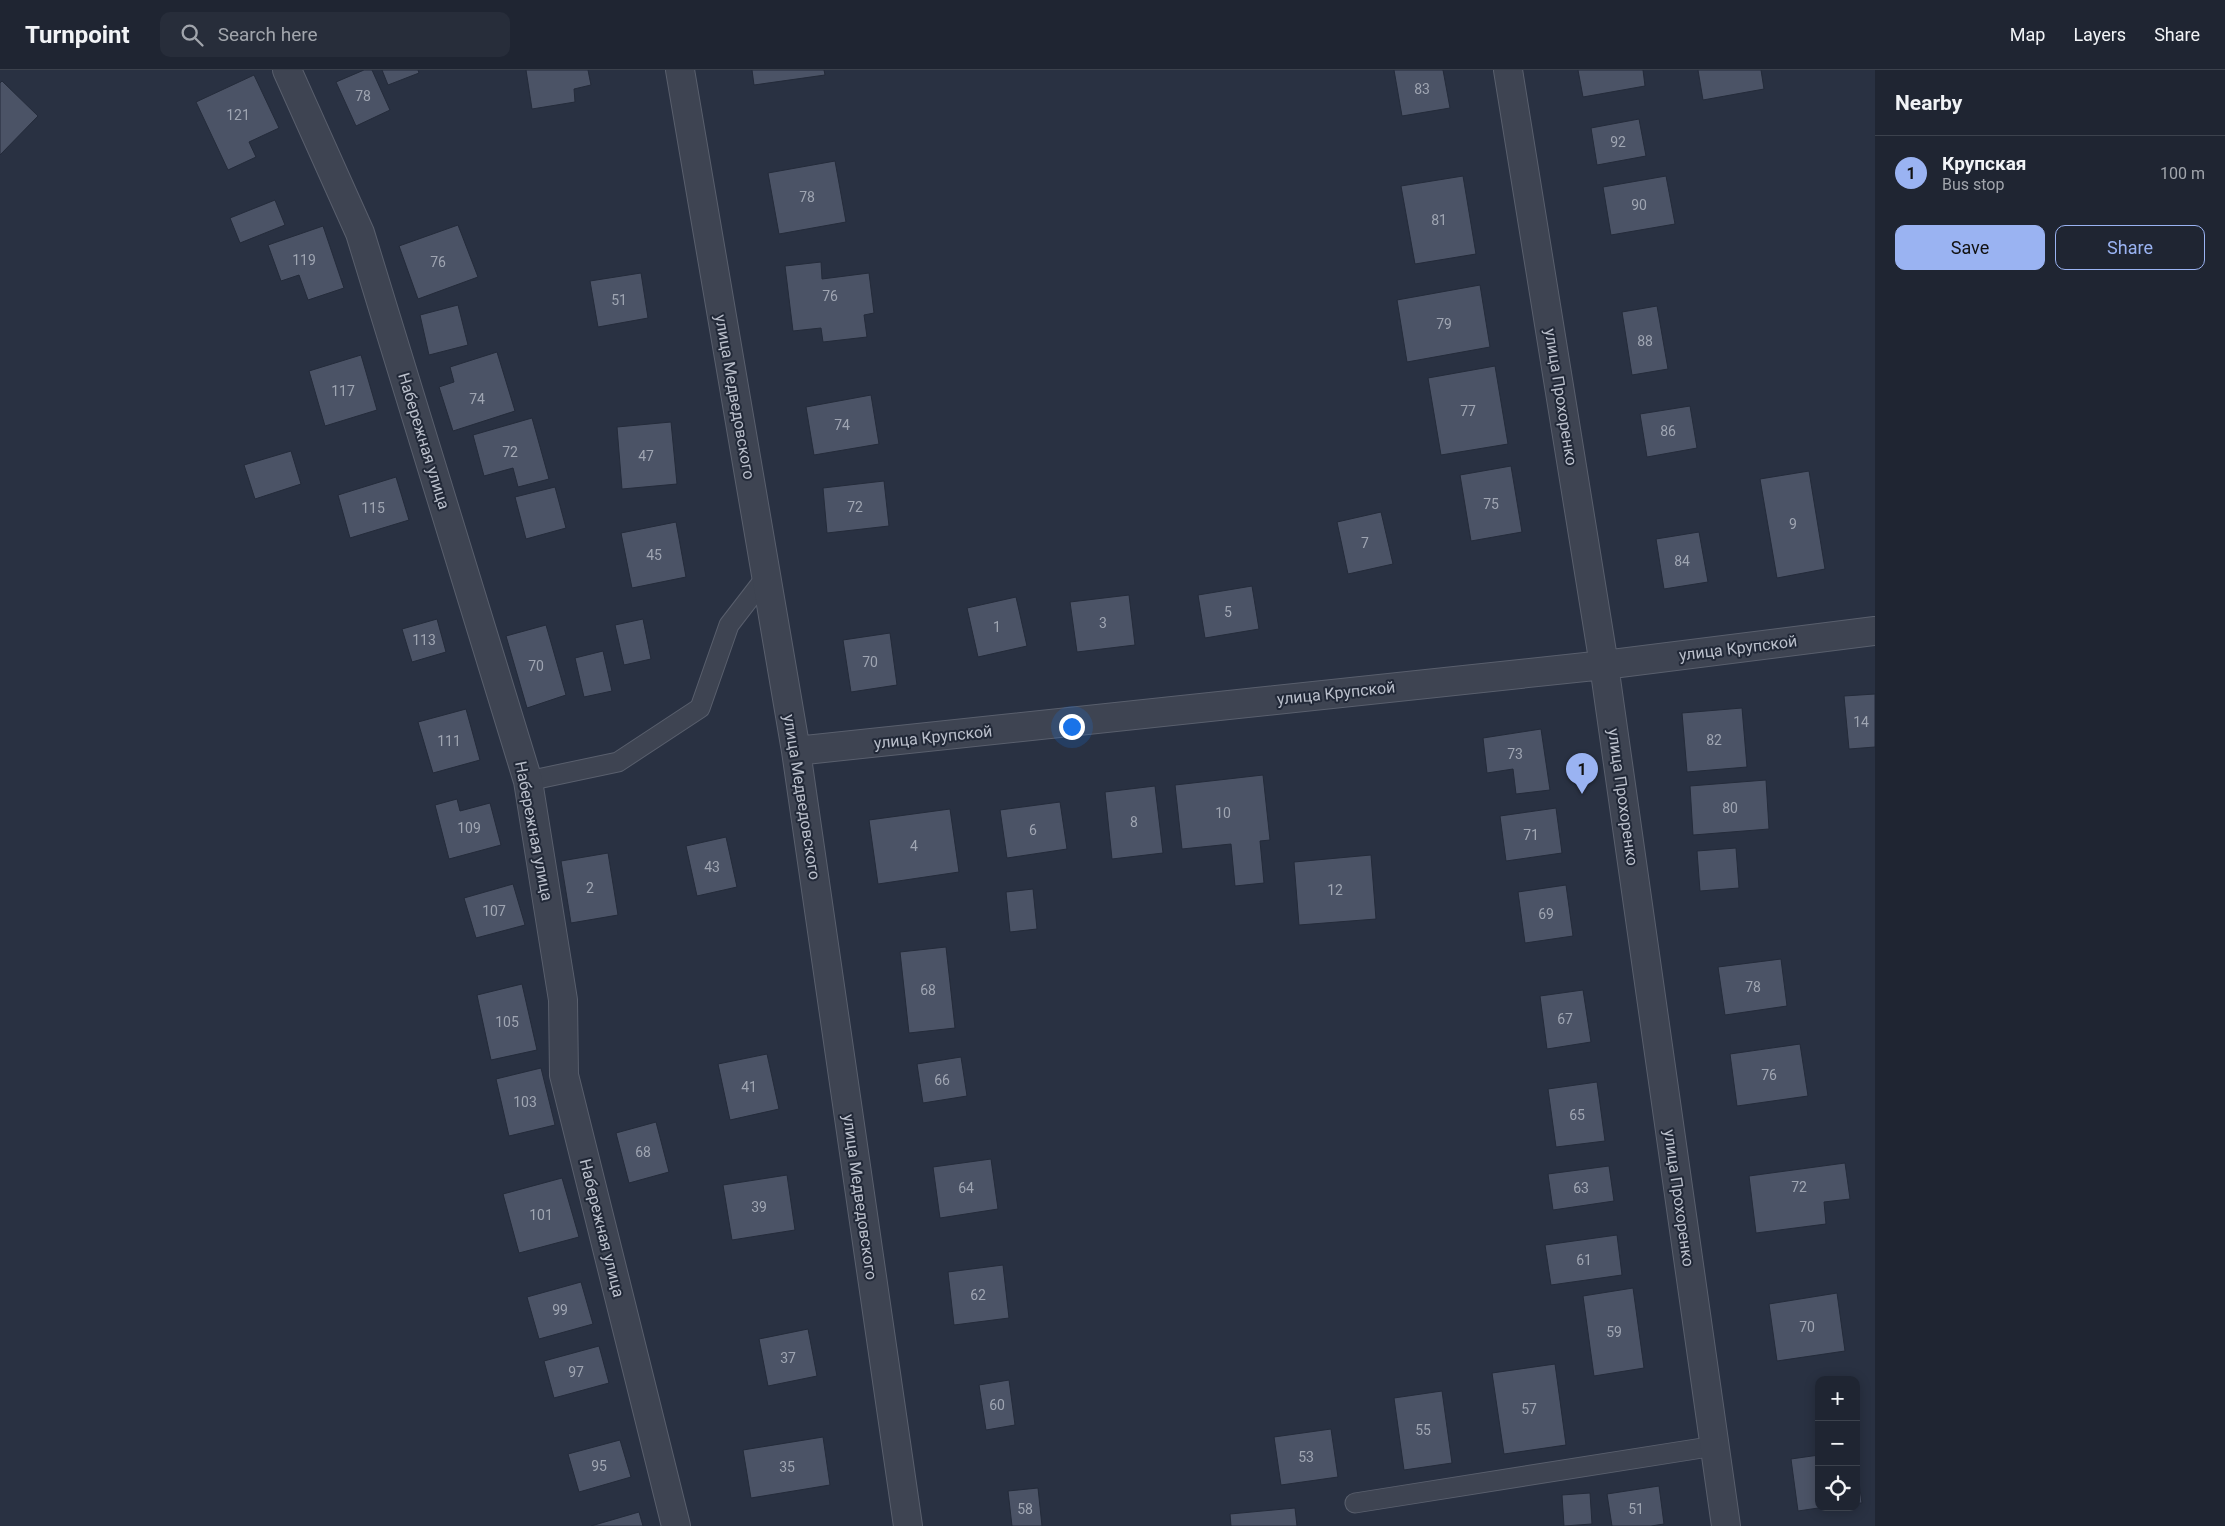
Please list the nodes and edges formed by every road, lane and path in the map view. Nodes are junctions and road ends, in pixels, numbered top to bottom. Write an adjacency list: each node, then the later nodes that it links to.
1 (287, 70): 8 (street, Набережная улица)
2 (680, 70): 4 (street, улица Медведовского)
3 (1508, 70): 6 (street, улица Прохоренко)
4 (766, 577): 7 (street, улица Медведовского); 8 (lane)
5 (1875, 631): 6 (street, улица Крупской)
6 (1604, 664): 7 (street, улица Крупской); 9 (street, улица Прохоренко)
7 (796, 752): 12 (street, улица Медведовского)
8 (528, 781): 11 (street, Набережная улица)
9 (1714, 1446): 10 (lane); 13 (street, улица Прохоренко)
10 (1355, 1503)
11 (676, 1526)
12 (908, 1526)
13 (1726, 1526)

